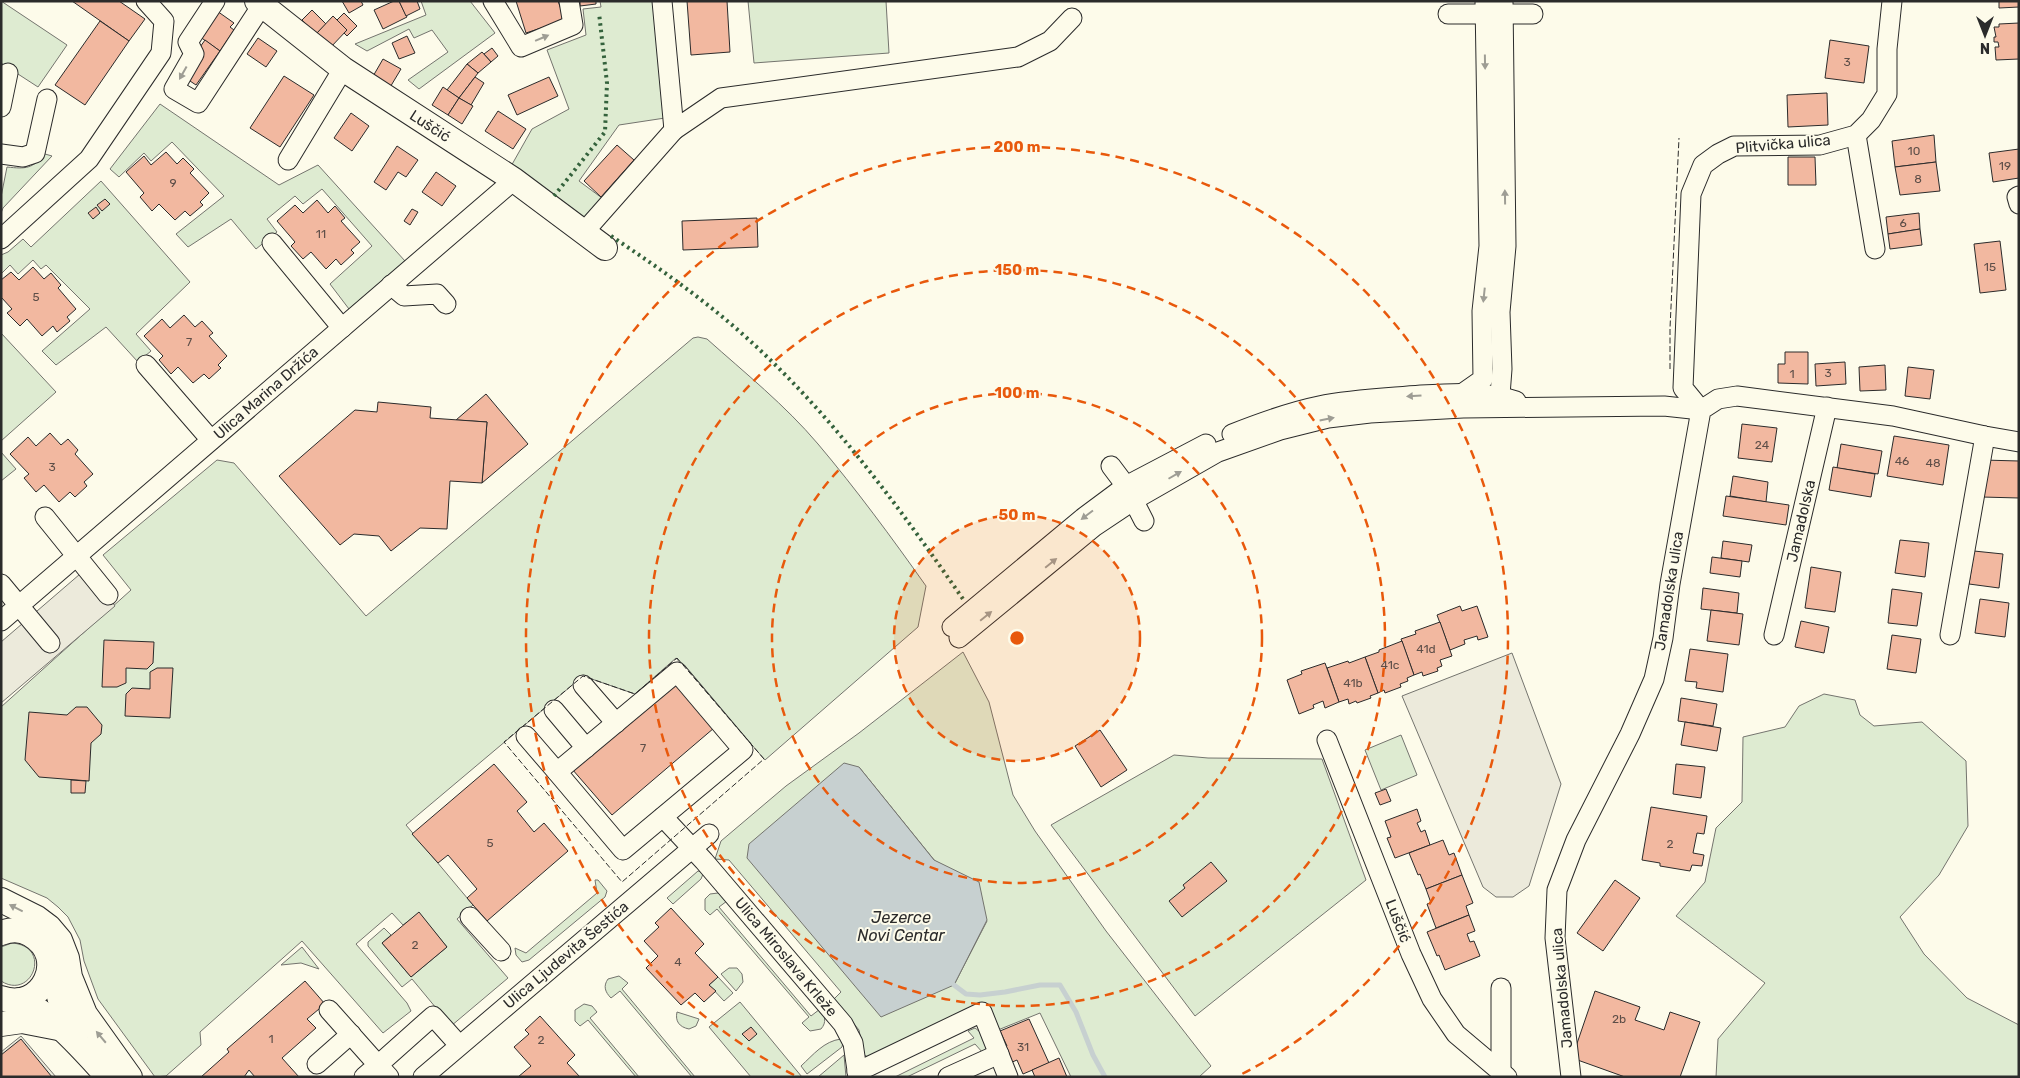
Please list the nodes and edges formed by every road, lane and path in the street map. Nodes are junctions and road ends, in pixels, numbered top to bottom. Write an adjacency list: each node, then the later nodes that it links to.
1 (146, 1): 24 (street)
2 (215, 1): 6 (street, one-way to 6)
3 (492, 1): 7 (street, one-way to 7)
4 (662, 1): 16 (street)
5 (1892, 1): 17 (street)
6 (259, 2): 12 (main road, Luščić)
7 (570, 4)
8 (1494, 7): 9 (street); 10 (street); 32 (street, one-way to 32); 34 (street, one-way to 8)
9 (1448, 14)
10 (1533, 14)
11 (1072, 18): 16 (street)
12 (343, 70): 19 (street); 20 (main road, Luščić)
13 (8, 73): 15 (street)
14 (47, 99): 18 (street)
15 (1, 107)
16 (674, 130): 23 (street)
17 (1856, 135): 27 (street); 38 (street, Plitvička ulica)
18 (1, 154)
19 (288, 160)
20 (514, 180): 23 (main road, Luščić); 28 (street, Ulica Marina Držića)
21 (2019, 196): 22 (street)
22 (2019, 204)
23 (584, 232): 26 (main road, Luščić)
24 (1, 238)
25 (272, 243): 30 (street)
26 (606, 248)
27 (1875, 248)
28 (391, 285): 29 (street); 30 (street, Ulica Marina Držića)
29 (446, 304)
30 (342, 328): 40 (street, Ulica Marina Držića)
31 (146, 365): 40 (street)
32 (1482, 379): 33 (street); 34 (street)
33 (1463, 393): 34 (street); 43 (street, one-way to 43)
34 (1500, 396): 35 (street); 36 (street)
35 (1536, 407): 36 (street); 38 (street)
36 (1484, 408): 43 (street, one-way to 36)
37 (1827, 408): 38 (street); 39 (street); 52 (street, Jamadolska)
38 (1701, 410): 88 (street, Jamadolska ulica)
39 (1985, 436): 41 (street); 53 (street)
40 (211, 440): 46 (street, Ulica Marina Držića)
41 (2019, 442)
42 (1111, 466): 43 (street)
43 (1130, 493): 45 (street); 51 (street)
44 (45, 517): 46 (street)
45 (1144, 521)
46 (77, 556): 48 (street); 49 (street, Ulica Marina Držića)
47 (1, 584): 49 (street)
48 (108, 595)
49 (19, 606): 50 (street, Ulica Marina Držića); 54 (street)
50 (1, 621)
51 (955, 632)
52 (1774, 635)
53 (1950, 635)
54 (50, 643)
55 (583, 685): 57 (street)
56 (554, 710): 60 (street)
57 (616, 723): 60 (street); 62 (street)
58 (526, 736): 61 (street)
59 (1327, 740): 82 (street, Luščić)
60 (586, 748): 61 (street)
61 (557, 772): 62 (street)
62 (663, 817): 64 (street, Ulica Miroslava Krleže)
63 (709, 834): 64 (street, Ulica Ljudevita Šestića)
64 (692, 849): 76 (street, Ulica Ljudevita Šestića); 81 (street, Ulica Miroslava Krleže)
65 (1, 900): 84 (main road, one-way to 65)
66 (470, 917): 68 (street)
67 (6, 928): 69 (main road)
68 (501, 951)
69 (50, 964): 71 (main road); 77 (main road)
70 (1500, 988): 82 (street)
71 (7, 1001): 74 (main road)
72 (329, 1010): 75 (street)
73 (1, 1024): 74 (main road)
74 (59, 1028): 77 (main road)
75 (351, 1034): 79 (street); 80 (street)
76 (459, 1045): 80 (street); 85 (street, Ulica Ljudevita Šestića)
77 (84, 1050): 83 (main road)
78 (999, 1054): 81 (street); 86 (street); 87 (street)
79 (317, 1064)
80 (377, 1073)
81 (857, 1074)
82 (1504, 1074)
83 (108, 1077)
84 (130, 1077)
85 (423, 1077)
86 (948, 1077)
87 (1008, 1077)
88 (1571, 1077)

